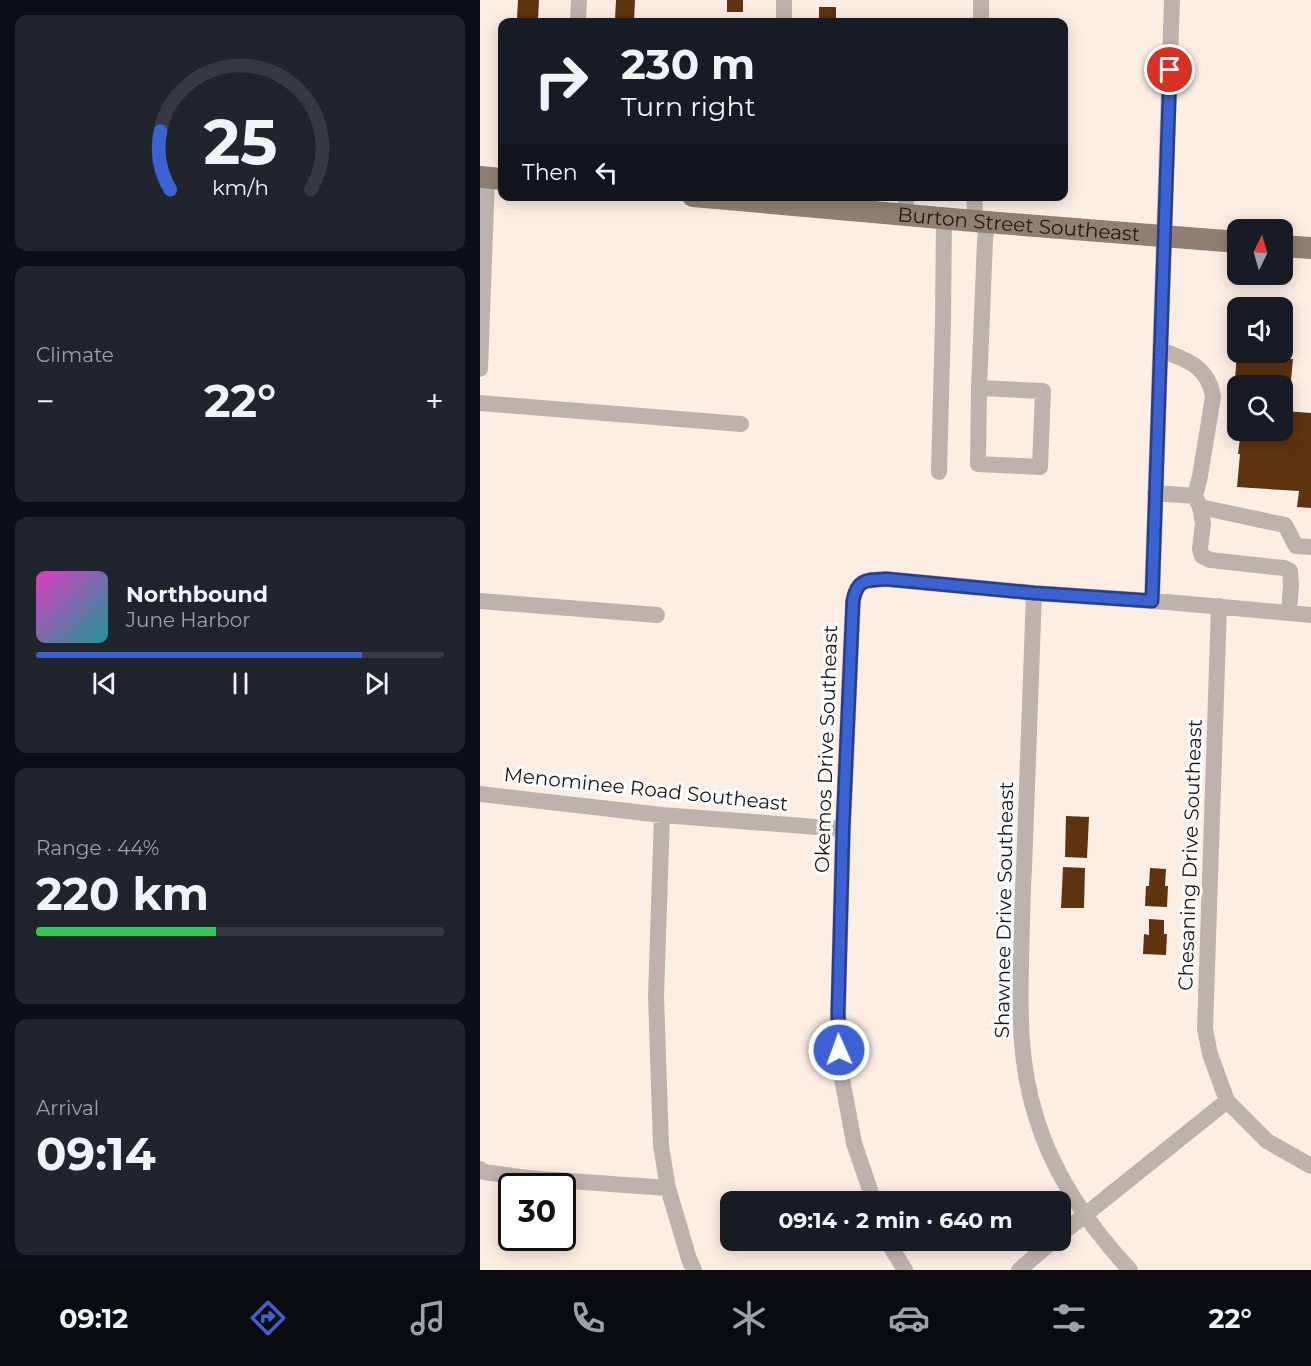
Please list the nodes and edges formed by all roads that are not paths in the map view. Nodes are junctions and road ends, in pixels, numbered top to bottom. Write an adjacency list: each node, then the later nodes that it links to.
1 (579, 0): 5 (street)
2 (784, 0): 6 (street)
3 (981, 0): 7 (street)
4 (1172, 0): 14 (street)
5 (578, 18)
6 (784, 18)
7 (981, 18)
8 (490, 178): 19 (street)
9 (803, 201): 11 (main road, Burton Street Southeast)
10 (976, 201): 13 (street)
11 (906, 206): 12 (main road, Burton Street Southeast)
12 (944, 219): 13 (main road, Burton Street Southeast); 23 (street)
13 (980, 222): 14 (main road, Burton Street Southeast); 20 (street)
14 (1164, 236): 15 (main road, Burton Street Southeast); 18 (street)
15 (1227, 241)
16 (1293, 247): 17 (main road)
17 (1311, 248)
18 (1160, 350): 24 (street); 25 (street)
19 (480, 369)
20 (979, 388): 20 (street)
21 (480, 403): 22 (street)
22 (741, 424)
23 (939, 472)
24 (1155, 493): 25 (street); 29 (street)
25 (1199, 508): 26 (street); 31 (street)
26 (1311, 547)
27 (1034, 593): 29 (street); 36 (street, Okemos Drive Southeast); 42 (street, Shawnee Drive Southeast)
28 (480, 601): 32 (street)
29 (1152, 601): 30 (street)
30 (1219, 606): 31 (street); 37 (street, Chesaning Drive Southeast)
31 (1289, 613): 33 (street)
32 (657, 615)
33 (1311, 615)
34 (480, 794): 35 (street, Menominee Road Southeast)
35 (662, 815): 36 (street, Menominee Road Southeast); 40 (street)
36 (843, 829): 41 (street, Okemos Drive Southeast)
37 (1227, 1101): 38 (street); 42 (street)
38 (1311, 1166)
39 (480, 1169): 40 (street)
40 (668, 1188): 46 (street)
41 (870, 1191)
42 (1085, 1215): 43 (street); 49 (street, Shawnee Drive Southeast)
43 (1071, 1226)
44 (893, 1251): 47 (street)
45 (1041, 1251): 48 (street)
46 (694, 1270)
47 (905, 1270)
48 (1019, 1270)
49 (1130, 1270)

